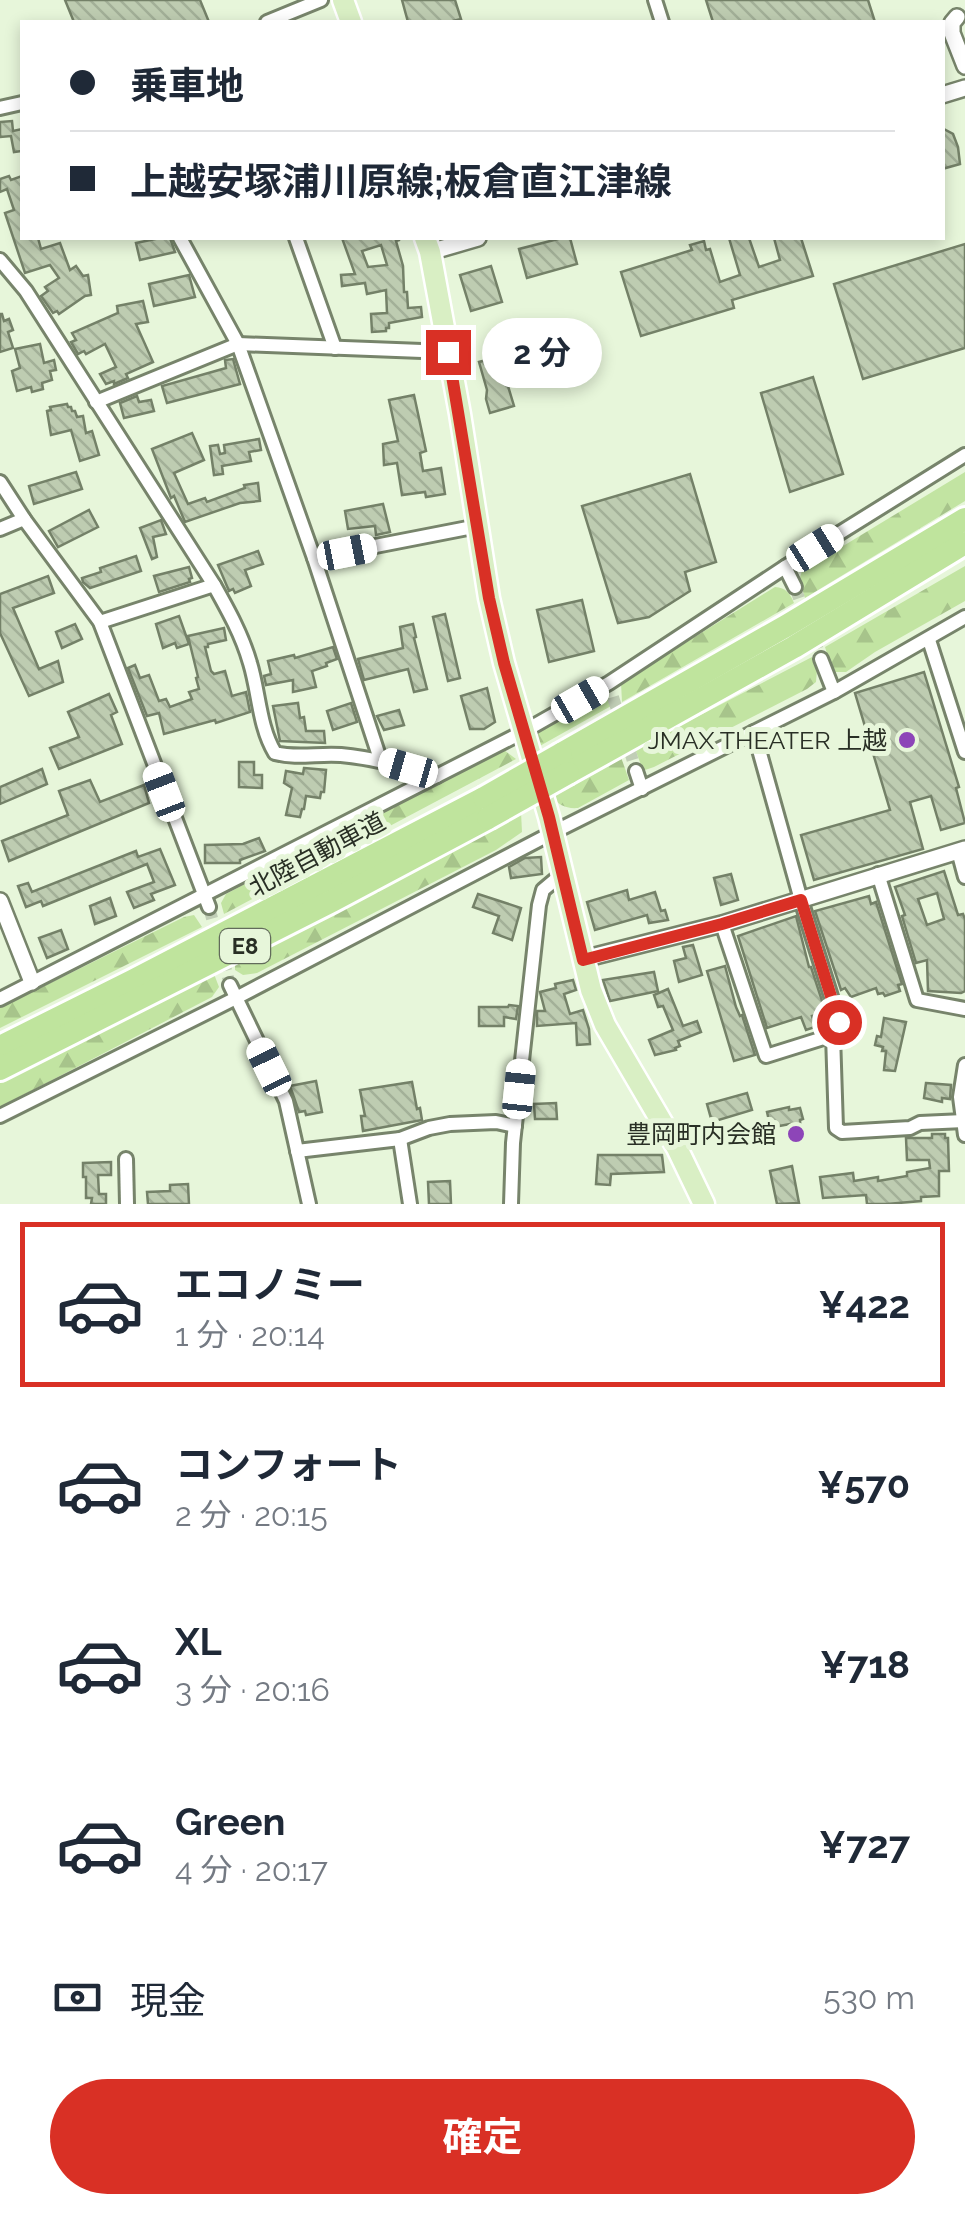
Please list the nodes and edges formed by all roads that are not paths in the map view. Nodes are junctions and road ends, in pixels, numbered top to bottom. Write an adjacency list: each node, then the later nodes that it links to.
1 (322, 0): 3 (street)
2 (958, 17): 4 (street)
3 (271, 20)
4 (965, 66)
5 (181, 240): 10 (street)
6 (297, 240): 11 (street)
7 (463, 240): 8 (street)
8 (427, 245): 12 (main road)
9 (0, 260): 13 (street)
10 (238, 344): 11 (street); 13 (street); 22 (street)
11 (335, 348): 12 (street)
12 (448, 352): 18 (main road)
13 (96, 402): 24 (street)
14 (965, 455): 23 (street)
15 (0, 482): 17 (street)
16 (965, 518): 36 (highway, 北陸自動車道 / E8)
17 (24, 519): 19 (street); 27 (street)
18 (478, 526): 22 (street); 32 (main road)
19 (0, 529)
20 (965, 543): 29 (highway, 北陸自動車道 / E8)
21 (965, 556): 29 (highway)
22 (314, 558): 35 (street)
23 (785, 567): 25 (street); 32 (street)
24 (214, 585): 27 (street); 35 (street)
25 (794, 587)
26 (965, 617): 28 (street)
27 (100, 622): 48 (street)
28 (929, 640): 31 (street); 34 (street)
29 (794, 647): 36 (highway, 北陸自動車道 / E8)
30 (821, 659): 31 (street)
31 (834, 692): 33 (street)
32 (523, 732): 38 (street); 41 (main road)
33 (754, 732): 39 (street); 46 (street)
34 (965, 752)
35 (380, 760): 38 (street)
36 (564, 764): 40 (highway, 北陸自動車道 / E8, bridge)
37 (636, 771): 39 (street)
38 (437, 776): 48 (street)
39 (642, 789): 41 (street)
40 (486, 808): 56 (highway, 北陸自動車道 / E8); 58 (highway, 北陸自動車道 / E8)
41 (552, 833): 43 (main road); 52 (street)
42 (961, 850): 44 (street); 45 (street)
43 (562, 874): 50 (main road); 61 (street)
44 (878, 874): 46 (street); 54 (street)
45 (965, 877)
46 (801, 900): 49 (street); 55 (street)
47 (0, 901): 51 (street)
48 (206, 901): 51 (street)
49 (722, 924): 50 (street); 55 (street)
50 (583, 960): 70 (main road)
51 (32, 982): 53 (street)
52 (233, 992): 59 (street); 64 (street)
53 (0, 998)
54 (965, 1009)
55 (833, 1035): 60 (street)
56 (0, 1046)
57 (965, 1065): 60 (street)
58 (0, 1069)
59 (0, 1116)
60 (964, 1121): 62 (street)
61 (515, 1126): 63 (street); 69 (street)
62 (965, 1135)
63 (400, 1139): 64 (street); 68 (street)
64 (297, 1151): 67 (street)
65 (126, 1159): 66 (street)
66 (127, 1204)
67 (308, 1204)
68 (410, 1204)
69 (511, 1204)
70 (704, 1204)

